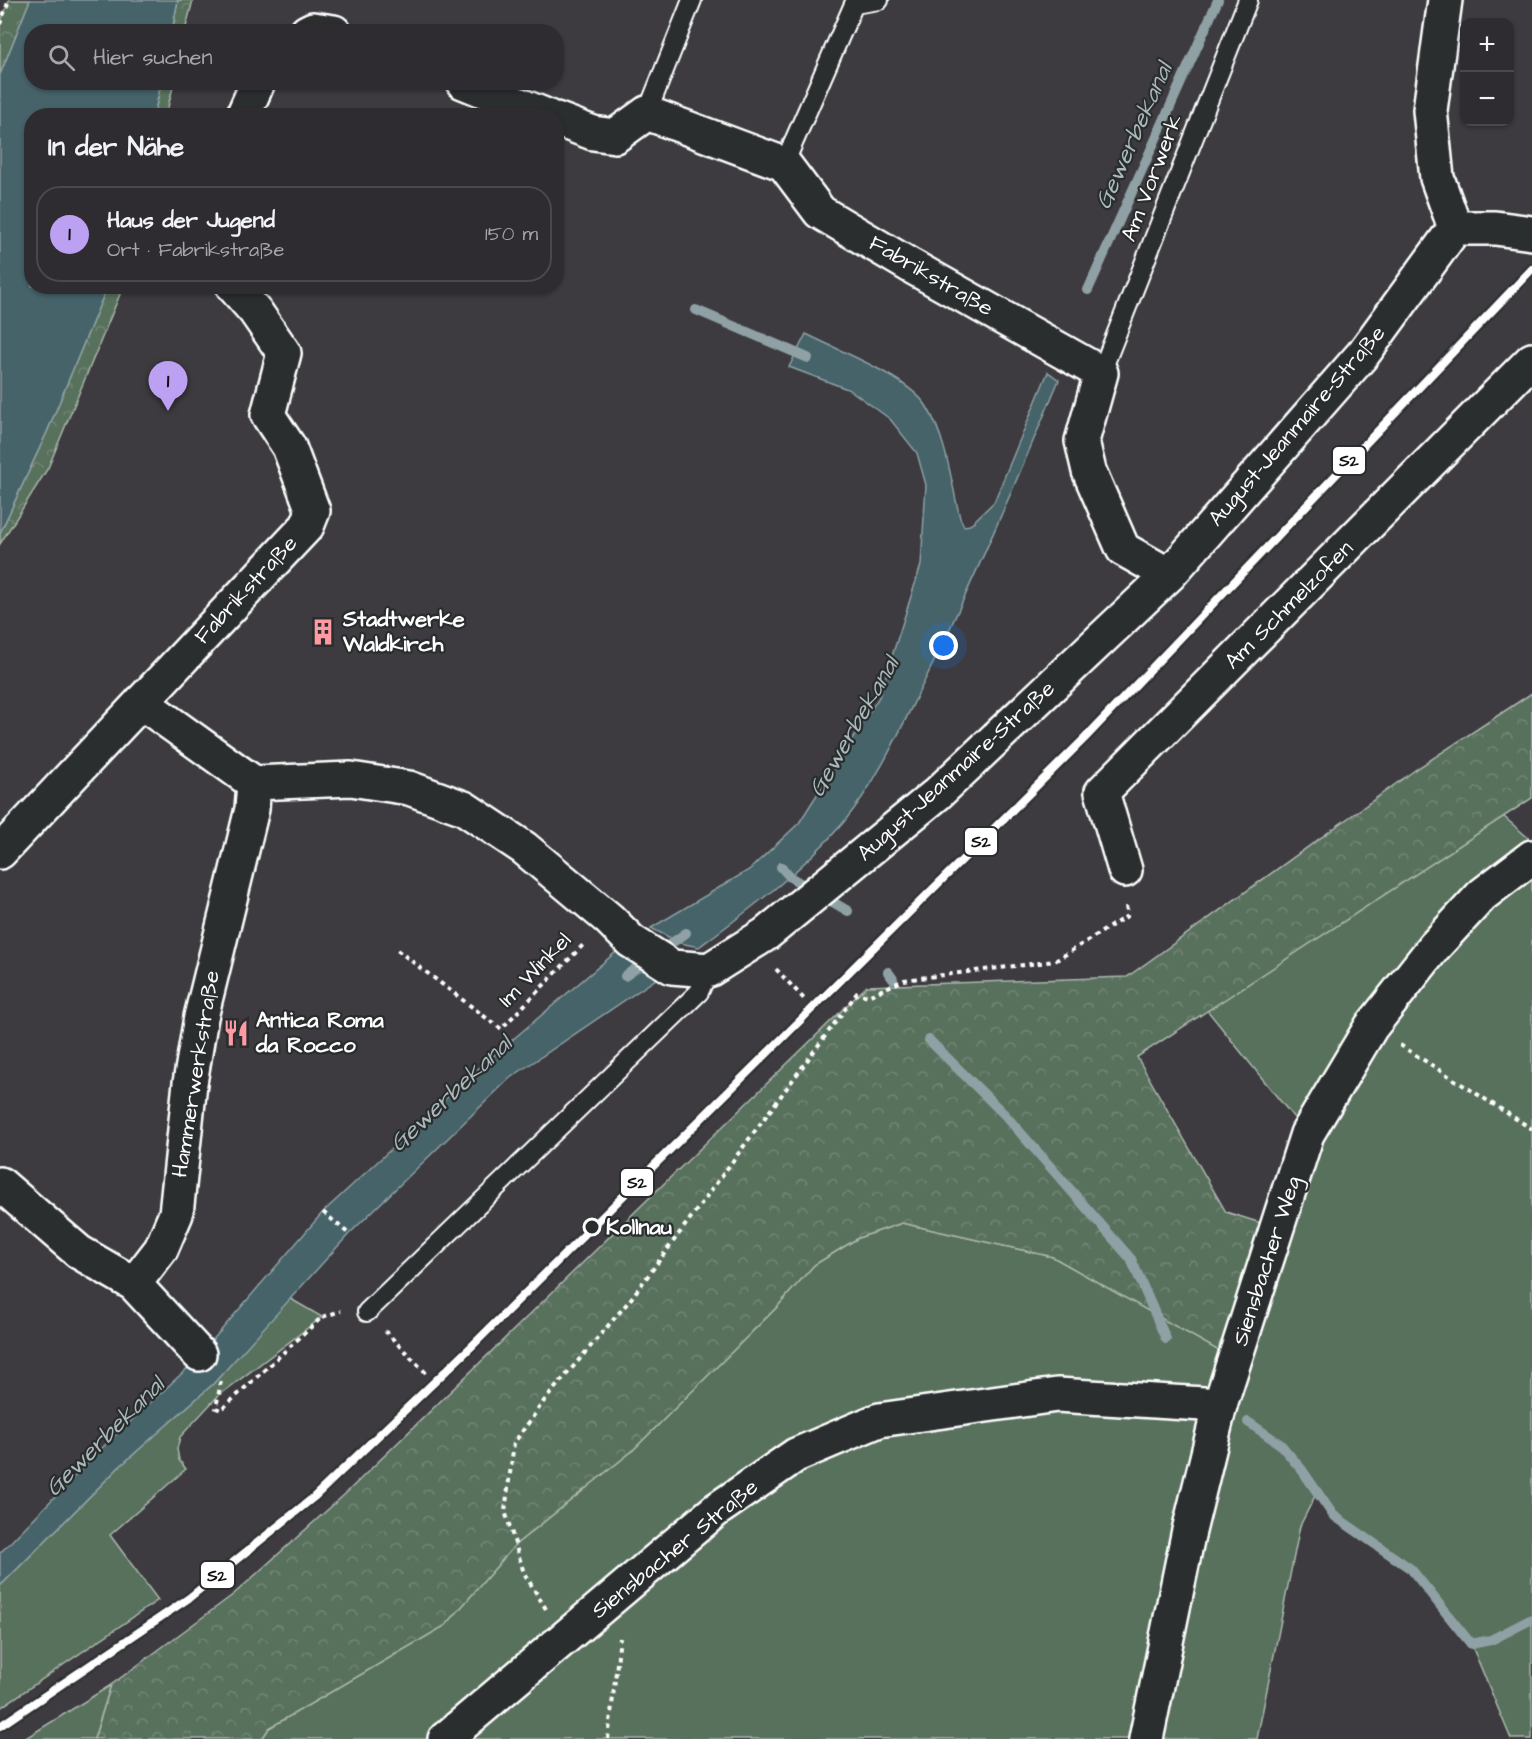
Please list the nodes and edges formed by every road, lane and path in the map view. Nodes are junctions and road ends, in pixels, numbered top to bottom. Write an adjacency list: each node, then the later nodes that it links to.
1 (9, 0): 6 (path)
2 (692, 0): 11 (lane)
3 (879, 0): 13 (lane)
4 (1248, 0): 18 (lane, Am Vorwerk)
5 (1446, 0): 14 (street)
6 (0, 24)
7 (254, 90): 9 (street)
8 (483, 90): 10 (street)
9 (247, 108)
10 (527, 108)
11 (647, 113): 12 (street); 13 (street)
12 (564, 122)
13 (784, 164): 18 (street, Fabrikstraße)
14 (1455, 228): 15 (street); 19 (street, August-Jeanmaire-Straße)
15 (1532, 233)
16 (240, 294): 20 (street, Fabrikstraße)
17 (1532, 360): 24 (street, Am Schmelzofen)
18 (1101, 373): 19 (street)
19 (1169, 575): 27 (street, August-Jeanmaire-Straße)
20 (141, 702): 21 (street); 22 (street, Fabrikstraße)
21 (254, 783): 25 (street); 35 (street, Hammerwerkstraße)
22 (0, 852)
23 (1532, 856): 30 (street, Siensbacher Weg)
24 (1125, 870): 42 (path)
25 (620, 930): 26 (path, Im Winkel); 27 (street)
26 (397, 950)
27 (709, 970): 36 (lane)
28 (797, 992): 29 (path)
29 (806, 1001)
30 (1371, 1028): 31 (path); 40 (street, Siensbacher Weg)
31 (1532, 1129)
32 (0, 1184): 35 (street)
33 (323, 1212): 34 (path)
34 (349, 1234)
35 (134, 1284): 37 (street)
36 (367, 1312): 38 (path); 39 (path)
37 (199, 1354)
38 (429, 1376)
39 (222, 1377)
40 (1220, 1405): 41 (street, Siensbacher Straße); 45 (street, Siensbacher Weg)
41 (624, 1589): 42 (street, Siensbacher Straße); 44 (path)
42 (562, 1639): 43 (street, Siensbacher Straße)
43 (445, 1739)
44 (608, 1739)
45 (1146, 1739)

